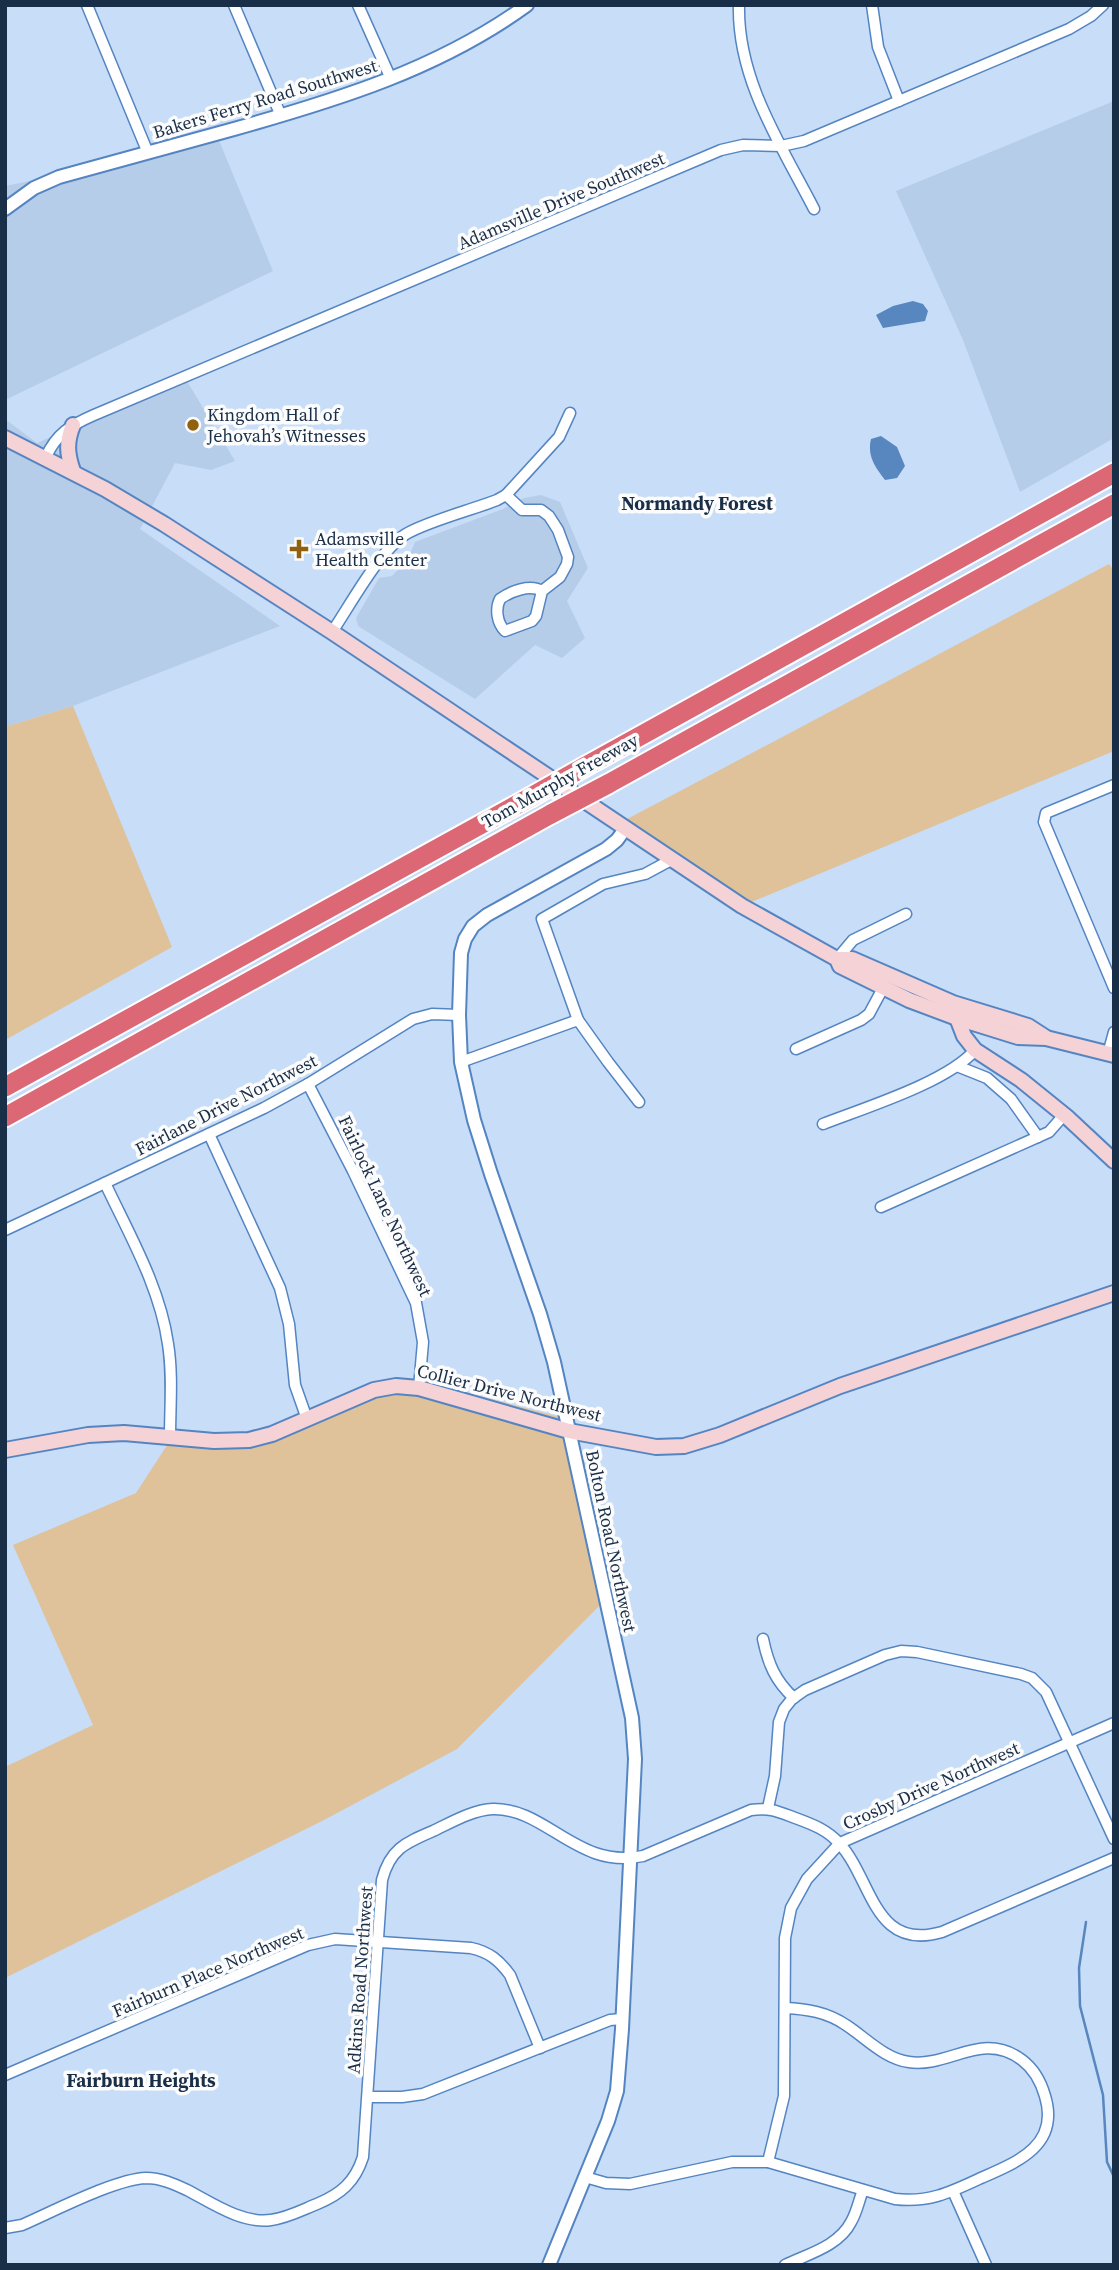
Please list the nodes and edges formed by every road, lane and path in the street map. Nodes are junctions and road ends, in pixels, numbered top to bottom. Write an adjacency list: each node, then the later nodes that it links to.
1 (87, 5): 12 (street)
2 (234, 5): 10 (street)
3 (358, 5): 8 (street)
4 (527, 5): 8 (street, Bakers Ferry Road Southwest)
5 (739, 5): 11 (street)
6 (872, 5): 9 (street)
7 (1103, 5): 9 (street, Adamsville Drive Southwest)
8 (391, 79): 10 (street, Bakers Ferry Road Southwest)
9 (899, 101): 11 (street, Adamsville Drive Southwest)
10 (281, 116): 12 (street, Bakers Ferry Road Southwest)
11 (781, 146): 14 (street); 16 (street, Adamsville Drive Southwest)
12 (148, 153): 13 (street, Bakers Ferry Road Southwest)
13 (6, 205)
14 (814, 209)
15 (570, 413): 21 (street)
16 (73, 425): 18 (street, Adamsville Drive Southwest); 19 (main road)
17 (5, 438): 18 (main road)
18 (46, 457): 19 (main road)
19 (73, 471): 24 (main road)
20 (1114, 473): 43 (highway, Tom Murphy Freeway, bridge)
21 (506, 495): 23 (street); 24 (street)
22 (1114, 504): 46 (highway, Tom Murphy Freeway, bridge)
23 (542, 591): 23 (street)
24 (332, 632): 26 (main road)
25 (1114, 785): 31 (street)
26 (625, 830): 27 (main road); 32 (street, Bolton Road Northwest)
27 (671, 860): 29 (main road); 34 (street)
28 (905, 914): 29 (street)
29 (837, 959): 30 (main road); 36 (main road)
30 (883, 988): 33 (main road); 37 (street)
31 (1114, 988)
32 (459, 1015): 40 (street, Bolton Road Northwest); 42 (street, Fairlane Drive Northwest)
33 (957, 1018): 36 (main road); 38 (main road)
34 (578, 1020): 40 (street); 44 (street)
35 (1114, 1032): 39 (street)
36 (1046, 1038): 39 (main road)
37 (796, 1049)
38 (975, 1050): 41 (street); 45 (main road)
39 (1111, 1054)
40 (461, 1062): 57 (street, Bolton Road Northwest)
41 (957, 1066): 47 (street); 49 (street)
42 (308, 1084): 48 (street, Fairlane Drive Northwest); 55 (street, Fairlock Lane Northwest)
43 (5, 1087)
44 (639, 1102)
45 (1064, 1115): 49 (street); 50 (main road)
46 (5, 1117)
47 (823, 1125)
48 (209, 1134): 51 (street, Fairlane Drive Northwest); 56 (street)
49 (1038, 1137): 52 (street)
50 (1114, 1161)
51 (105, 1183): 53 (street, Fairlane Drive Northwest); 58 (street)
52 (881, 1208)
53 (5, 1230)
54 (1114, 1293): 57 (main road, Collier Drive Northwest)
55 (419, 1388): 56 (main road, Collier Drive Northwest); 57 (main road, Collier Drive Northwest)
56 (307, 1419): 58 (main road, Collier Drive Northwest)
57 (569, 1431): 67 (street, Bolton Road Northwest)
58 (170, 1437): 59 (main road, Collier Drive Northwest)
59 (5, 1450)
60 (763, 1639): 61 (street)
61 (793, 1698): 63 (street); 64 (street)
62 (1114, 1723): 63 (street, Crosby Drive Northwest)
63 (1069, 1742): 65 (street); 66 (street, Crosby Drive Northwest)
64 (768, 1808): 66 (street); 67 (street, Adkins Road Northwest)
65 (1114, 1839)
66 (840, 1843): 68 (street); 70 (street, Crosby Drive Northwest)
67 (630, 1858): 69 (street, Adkins Road Northwest); 71 (street, Bolton Road Northwest)
68 (1114, 1858)
69 (378, 1942): 72 (street, Fairburn Place Northwest); 73 (street, Fairburn Place Northwest); 74 (street, Adkins Road Northwest)
70 (785, 2008): 75 (street, Crosby Drive Northwest); 78 (street)
71 (622, 2019): 72 (street); 76 (street, Bolton Road Northwest)
72 (540, 2048): 74 (street)
73 (5, 2075)
74 (368, 2096): 79 (street, Adkins Road Northwest)
75 (768, 2162): 76 (street); 77 (street)
76 (585, 2178): 80 (street, Bolton Road Northwest)
77 (863, 2190): 78 (street); 81 (street)
78 (953, 2191): 82 (street)
79 (5, 2228)
80 (549, 2265)
81 (785, 2265)
82 (986, 2265)

